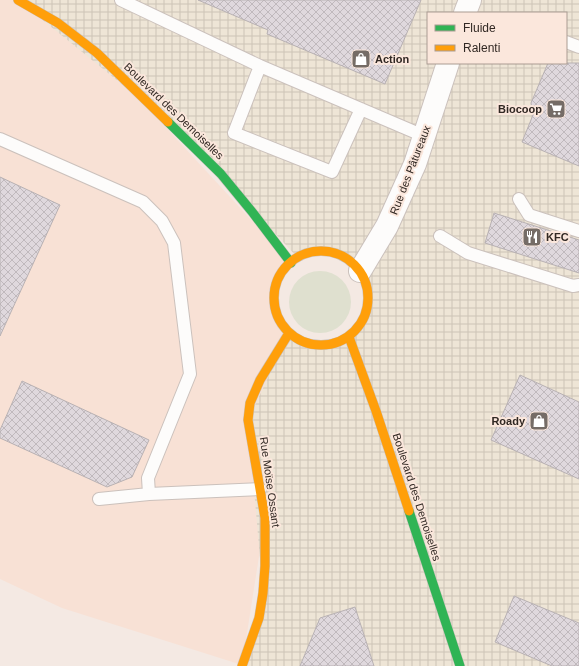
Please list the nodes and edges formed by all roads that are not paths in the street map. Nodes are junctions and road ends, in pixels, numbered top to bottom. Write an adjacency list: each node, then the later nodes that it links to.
1 (18, 0): 15 (street, Boulevard des Demoiselles)
2 (121, 0): 8 (lane)
3 (470, 0): 4 (street)
4 (465, 12)
5 (567, 42): 6 (lane)
6 (579, 47)
7 (448, 64): 10 (street, Rue des Pâtureaux)
8 (260, 66): 9 (lane); 9 (lane)
9 (361, 109): 10 (lane)
10 (424, 136): 16 (street, Rue des Pâtureaux)
11 (0, 139): 21 (lane)
12 (519, 199): 13 (lane)
13 (579, 231)
14 (440, 236): 17 (lane)
15 (290, 263): 16 (street); 18 (street)
16 (360, 271): 19 (street)
17 (579, 285)
18 (289, 333): 19 (street); 20 (street, Rue Moïse Ossant)
19 (349, 337): 24 (street, Boulevard des Demoiselles)
20 (260, 489): 21 (lane); 23 (street, Rue Moïse Ossant)
21 (149, 494): 22 (lane)
22 (98, 499)
23 (242, 666)
24 (460, 666)

